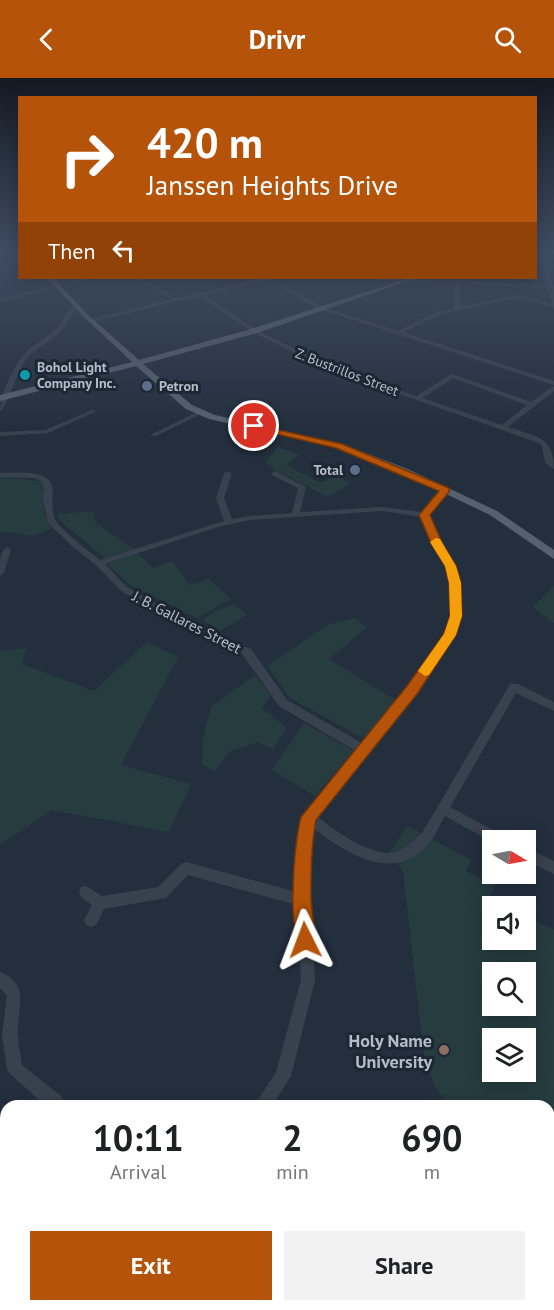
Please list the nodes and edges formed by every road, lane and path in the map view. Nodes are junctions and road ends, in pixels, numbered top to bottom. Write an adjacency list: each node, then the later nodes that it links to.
1 (69, 311): 14 (street)
2 (82, 311): 8 (main road)
3 (125, 311): 8 (street)
4 (226, 311): 9 (street, Z. Bustrillos Street)
5 (313, 311): 9 (main road)
6 (329, 311): 10 (street)
7 (448, 311): 10 (street)
8 (91, 320): 11 (main road)
9 (254, 331): 11 (main road); 15 (street, Z. Bustrillos Street)
10 (397, 333): 12 (street)
11 (137, 362): 14 (main road); 19 (main road)
12 (554, 383)
13 (554, 388): 16 (street)
14 (4, 398): 17 (street)
15 (417, 398): 16 (street); 20 (street, Z. Bustrillos Street)
16 (533, 405): 20 (street)
17 (0, 409)
18 (94, 411): 21 (street)
19 (201, 412): 22 (street); 27 (main road)
20 (502, 428): 23 (street, Z. Bustrillos Street)
21 (0, 434)
22 (154, 435)
23 (554, 467)
24 (228, 473): 30 (street)
25 (275, 473): 28 (street)
26 (0, 475): 33 (street, J. B. Gallares Street)
27 (446, 490): 29 (street); 32 (main road)
28 (296, 514): 29 (street); 30 (street)
29 (424, 515): 36 (street)
30 (229, 522): 33 (street)
31 (6, 550): 34 (street)
32 (554, 555)
33 (99, 563): 36 (street, J. B. Gallares Street)
34 (0, 573)
35 (554, 707): 37 (street)
36 (364, 750): 38 (street)
37 (442, 809): 38 (street); 39 (street)
38 (309, 817): 43 (street)
39 (482, 830)
40 (536, 859): 41 (street)
41 (554, 868)
42 (86, 892): 44 (street)
43 (303, 900): 44 (street); 49 (street)
44 (100, 903): 45 (street)
45 (91, 921)
46 (0, 979): 47 (street)
47 (5, 1033): 48 (street)
48 (52, 1100)
49 (266, 1100)

